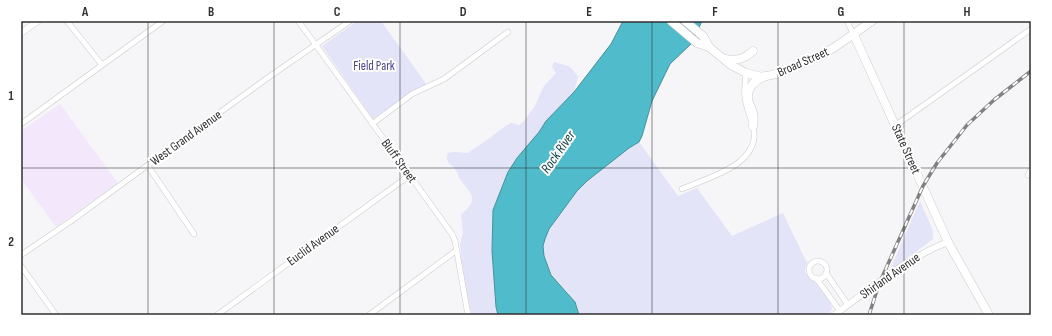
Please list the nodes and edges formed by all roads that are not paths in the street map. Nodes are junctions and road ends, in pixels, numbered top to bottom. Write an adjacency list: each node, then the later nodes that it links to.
1 (38, 21): 12 (street)
2 (67, 21): 18 (street)
3 (163, 21): 18 (street)
4 (298, 21): 14 (street, Bluff Street)
5 (350, 21): 14 (street, West Grand Avenue)
6 (671, 21): 15 (main road, Broad Street)
7 (685, 21): 15 (main road, Broad Street)
8 (847, 21): 13 (street, State Street)
9 (872, 21): 13 (main road, Broad Street)
10 (1031, 29): 23 (street)
11 (508, 32): 22 (street)
12 (21, 33)
13 (854, 35): 20 (main road, Broad Street); 23 (main road, State Street)
14 (316, 45): 22 (street, Bluff Street); 25 (street, West Grand Avenue)
15 (709, 47): 17 (main road, Broad Street)
16 (753, 51): 17 (main road)
17 (722, 58): 19 (main road, Broad Street)
18 (102, 65): 21 (street)
19 (746, 73): 20 (main road, Broad Street); 24 (street)
20 (766, 76): 24 (main road)
21 (21, 124)
22 (372, 124): 26 (street, Bluff Street)
23 (896, 125): 29 (main road, State Street)
24 (754, 130): 27 (street)
25 (148, 166): 28 (street); 31 (street, West Grand Avenue)
26 (410, 175): 30 (street, Bluff Street); 38 (street, Euclid Avenue)
27 (682, 189)
28 (194, 234)
29 (948, 242): 35 (street, Shirland Avenue); 41 (main road, State Street)
30 (457, 250): 39 (street); 40 (street, Bluff Street)
31 (21, 255)
32 (21, 266): 37 (street)
33 (826, 273): 34 (street); 34 (street); 35 (street)
34 (816, 278): 36 (street)
35 (848, 305): 36 (street, Shirland Avenue)
36 (837, 313)
37 (56, 315)
38 (217, 315)
39 (369, 315)
40 (468, 315)
41 (989, 315)

